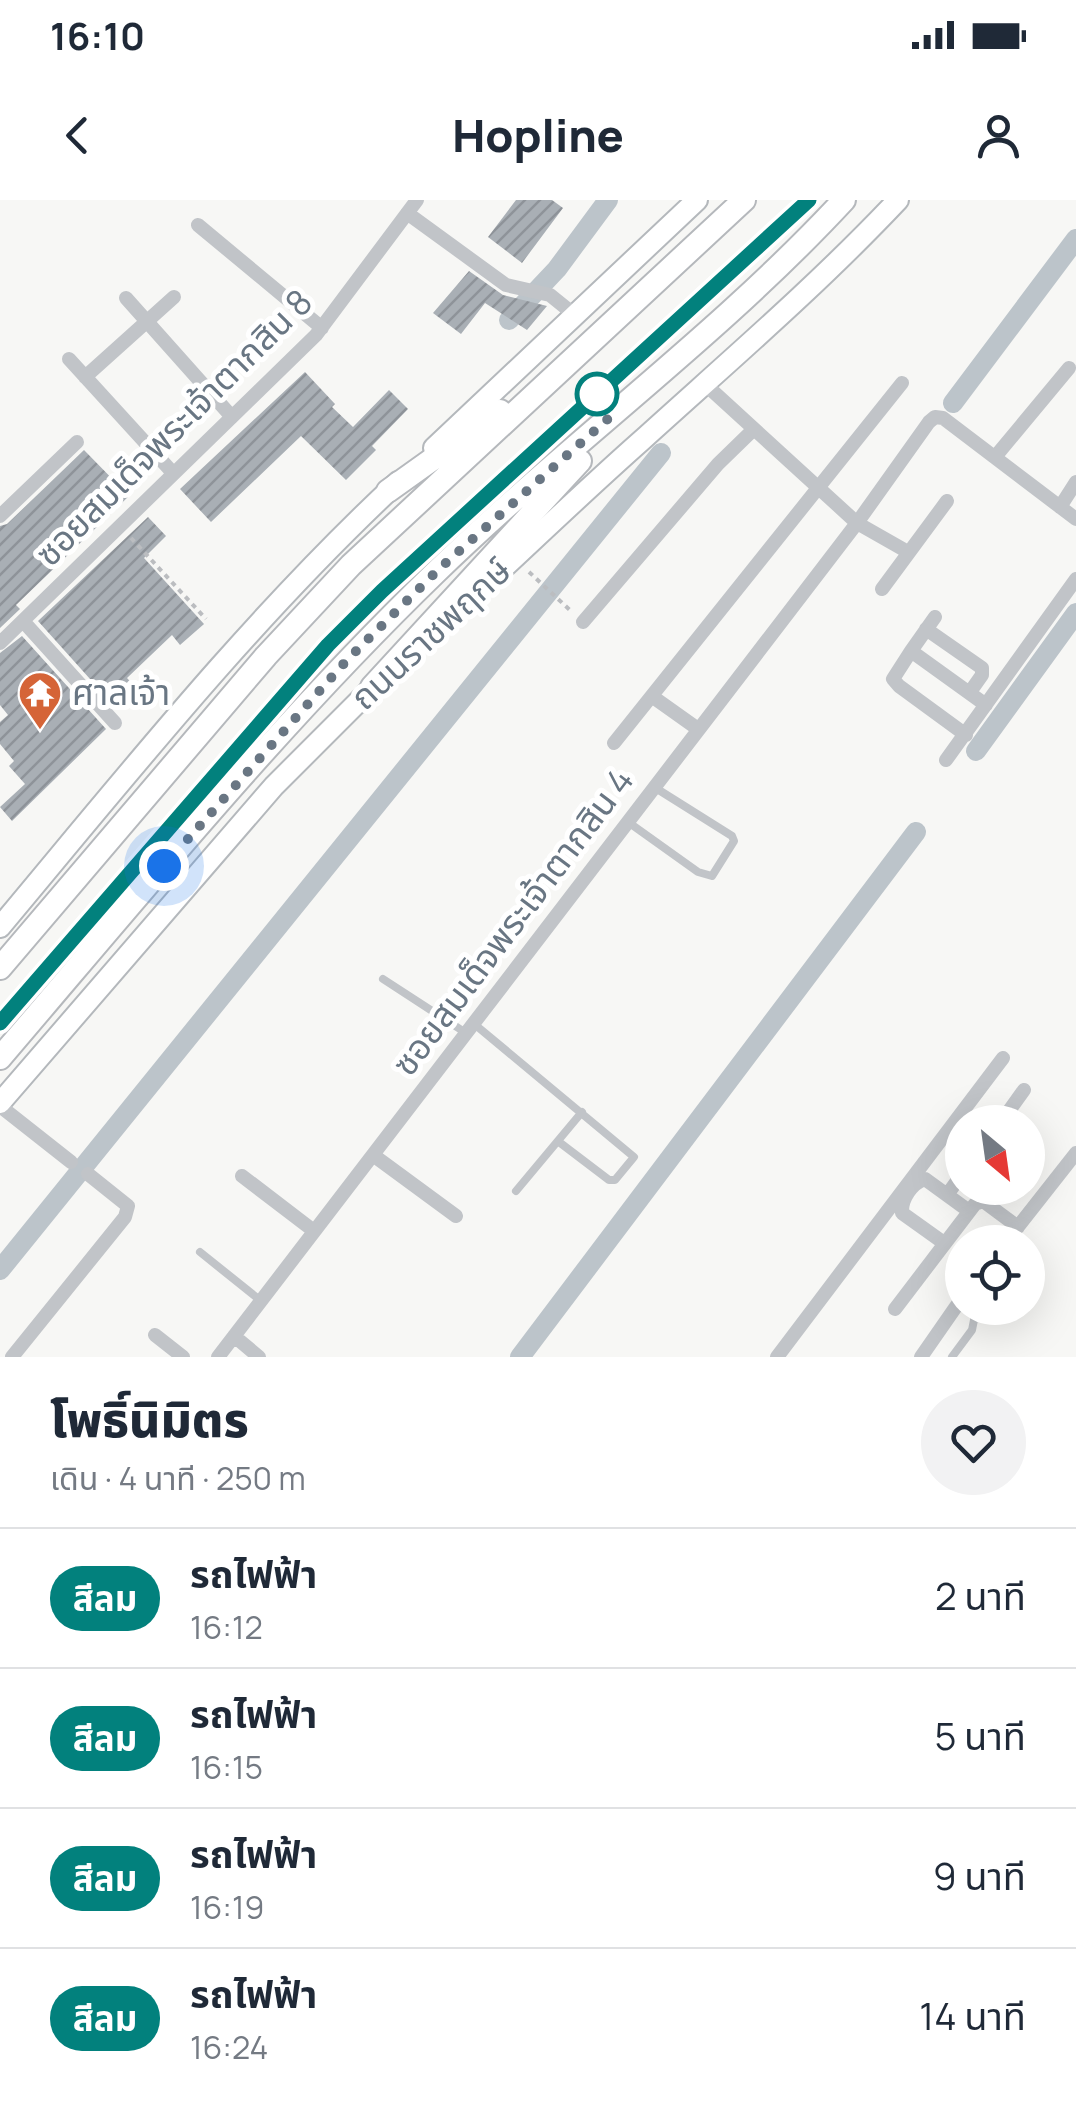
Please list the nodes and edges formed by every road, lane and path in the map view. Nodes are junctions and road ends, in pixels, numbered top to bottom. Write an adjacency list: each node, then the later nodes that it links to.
1 (417, 200): 6 (street, ซอยสมเด็จพระเจ้าตากสิน 8)
2 (697, 200): 10 (main road)
3 (744, 200): 13 (main road)
4 (844, 200): 16 (main road, ถนนราชพฤกษ์)
5 (898, 200): 19 (main road, ถนนราชพฤกษ์)
6 (408, 213): 10 (street); 12 (street, ซอยสมเด็จพระเจ้าตากสิน 8)
7 (198, 225): 12 (street)
8 (174, 297): 11 (street)
9 (126, 298): 11 (street)
10 (576, 316): 27 (main road)
11 (147, 321): 17 (street); 20 (street)
12 (322, 328): 20 (street, ซอยสมเด็จพระเจ้าตากสิน 8)
13 (580, 354): 27 (main road); 55 (main road)
14 (69, 359): 17 (street)
15 (1069, 368): 23 (street)
16 (664, 370): 43 (main road); 58 (main road, ถนนราชพฤกษ์)
17 (86, 377): 24 (street)
18 (902, 383): 26 (street)
19 (706, 385): 21 (street); 43 (main road, ถนนราชพฤกษ์)
20 (232, 417): 24 (street, ซอยสมเด็จพระเจ้าตากสิน 8)
21 (754, 429): 26 (street); 40 (street)
22 (76, 442): 30 (street)
23 (995, 457): 29 (street); 32 (street, ซอยสมเด็จพระเจ้าตากสิน 4)
24 (173, 473): 33 (street, ซอยสมเด็จพระเจ้าตากสิน 8)
25 (1076, 482): 29 (street)
26 (820, 488): 32 (street); 45 (street)
27 (388, 491): 54 (main road)
28 (947, 501): 34 (street)
29 (1060, 507): 31 (street)
30 (2, 511)
31 (1076, 519)
32 (857, 523): 34 (street); 48 (street, ซอยสมเด็จพระเจ้าตากสิน 4)
33 (119, 525): 38 (path); 39 (street, ซอยสมเด็จพระเจ้าตากสิน 8)
34 (908, 552): 37 (street)
35 (529, 572): 40 (path)
36 (1076, 579): 46 (street)
37 (882, 589)
38 (206, 619)
39 (23, 620): 41 (street, ซอยสมเด็จพระเจ้าตากสิน 8); 47 (street)
40 (584, 622)
41 (0, 643)
42 (911, 651): 44 (street); 44 (street); 49 (street)
43 (372, 687): 61 (main road, ถนนราชพฤกษ์)
44 (970, 692): 46 (street)
45 (654, 697): 48 (street); 50 (street)
46 (986, 705): 49 (street)
47 (115, 723)
48 (698, 730): 52 (street, ซอยสมเด็จพระเจ้าตากสิน 4)
49 (966, 735): 51 (street)
50 (614, 743)
51 (946, 760)
52 (654, 787): 53 (street, ซอยสมเด็จพระเจ้าตากสิน 4); 53 (lane)
53 (628, 822): 57 (street, ซอยสมเด็จพระเจ้าตากสิน 4)
54 (0, 927)
55 (0, 968)
56 (383, 979): 57 (lane)
57 (470, 1028): 63 (lane); 66 (street, ซอยสมเด็จพระเจ้าตากสิน 4)
58 (0, 1058)
59 (1003, 1058): 90 (street)
60 (1024, 1090): 62 (street)
61 (0, 1104): 67 (street)
62 (1013, 1105)
63 (582, 1112): 64 (lane); 64 (lane)
64 (559, 1142): 70 (lane)
65 (1076, 1153): 76 (street)
66 (373, 1154): 74 (street); 77 (street, ซอยสมเด็จพระเจ้าตากสิน 4)
67 (72, 1162)
68 (88, 1174): 86 (street)
69 (242, 1176): 77 (street)
70 (516, 1191)
71 (945, 1194): 78 (street)
72 (960, 1205): 73 (street)
73 (968, 1211): 75 (street); 78 (street)
74 (456, 1216)
75 (1015, 1225)
76 (1020, 1225)
77 (314, 1231): 80 (street, ซอยสมเด็จพระเจ้าตากสิน 4)
78 (944, 1243): 81 (street)
79 (200, 1252): 80 (lane)
80 (261, 1300): 85 (street, ซอยสมเด็จพระเจ้าตากสิน 4)
81 (894, 1309)
82 (945, 1325): 91 (street)
83 (973, 1325): 92 (lane)
84 (155, 1336): 87 (street)
85 (234, 1336): 88 (street, ซอยสมเด็จพระเจ้าตากสิน 4); 89 (street)
86 (14, 1356)
87 (183, 1357)
88 (218, 1357)
89 (259, 1357)
90 (777, 1357)
91 (920, 1357)
92 (952, 1357)

